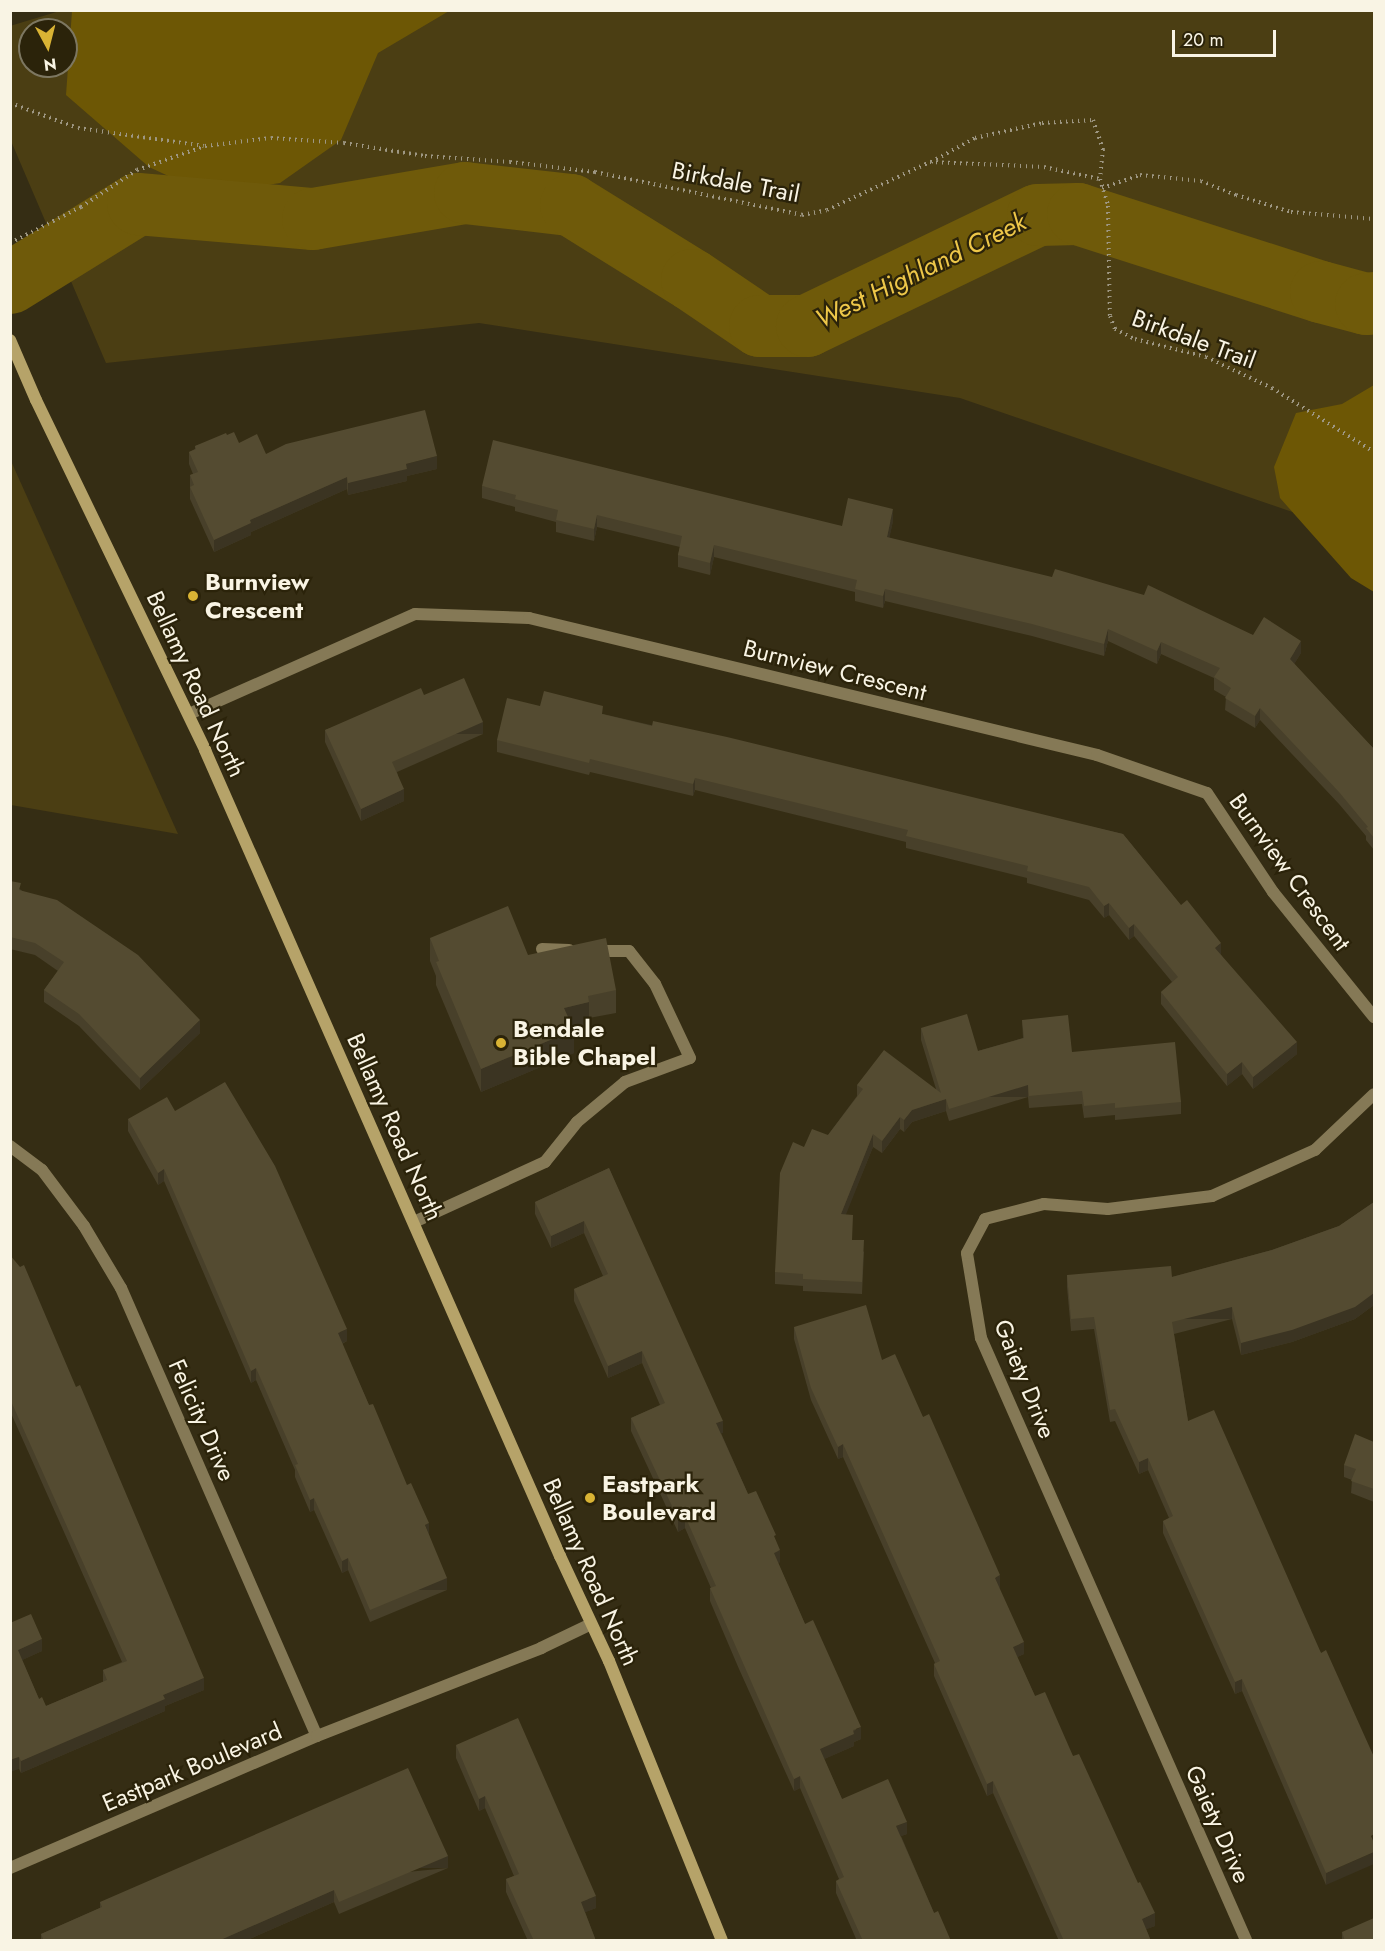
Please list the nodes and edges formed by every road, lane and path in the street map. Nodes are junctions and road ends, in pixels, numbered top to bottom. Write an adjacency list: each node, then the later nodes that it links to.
1 (10, 103): 2 (path)
2 (205, 146): 3 (path, Birkdale Trail); 7 (path, Birkdale Trail)
3 (930, 162): 4 (path, Birkdale Trail); 4 (path)
4 (1100, 178): 5 (path, Birkdale Trail)
5 (1102, 188): 6 (path); 9 (path, Birkdale Trail)
6 (1374, 219)
7 (10, 243)
8 (10, 340): 10 (street, Bellamy Road North)
9 (1374, 452)
10 (189, 714): 12 (street, Burnview Crescent); 15 (street, Bellamy Road North)
11 (542, 949): 15 (street)
12 (1374, 1017)
13 (1374, 1094): 20 (street, Gaiety Drive)
14 (10, 1146): 17 (street, Felicity Drive)
15 (414, 1222): 16 (street, Bellamy Road North)
16 (591, 1624): 17 (street, Eastpark Boulevard); 19 (street, Bellamy Road North)
17 (317, 1736): 18 (street, Eastpark Boulevard)
18 (10, 1868)
19 (722, 1941)
20 (1246, 1941)

